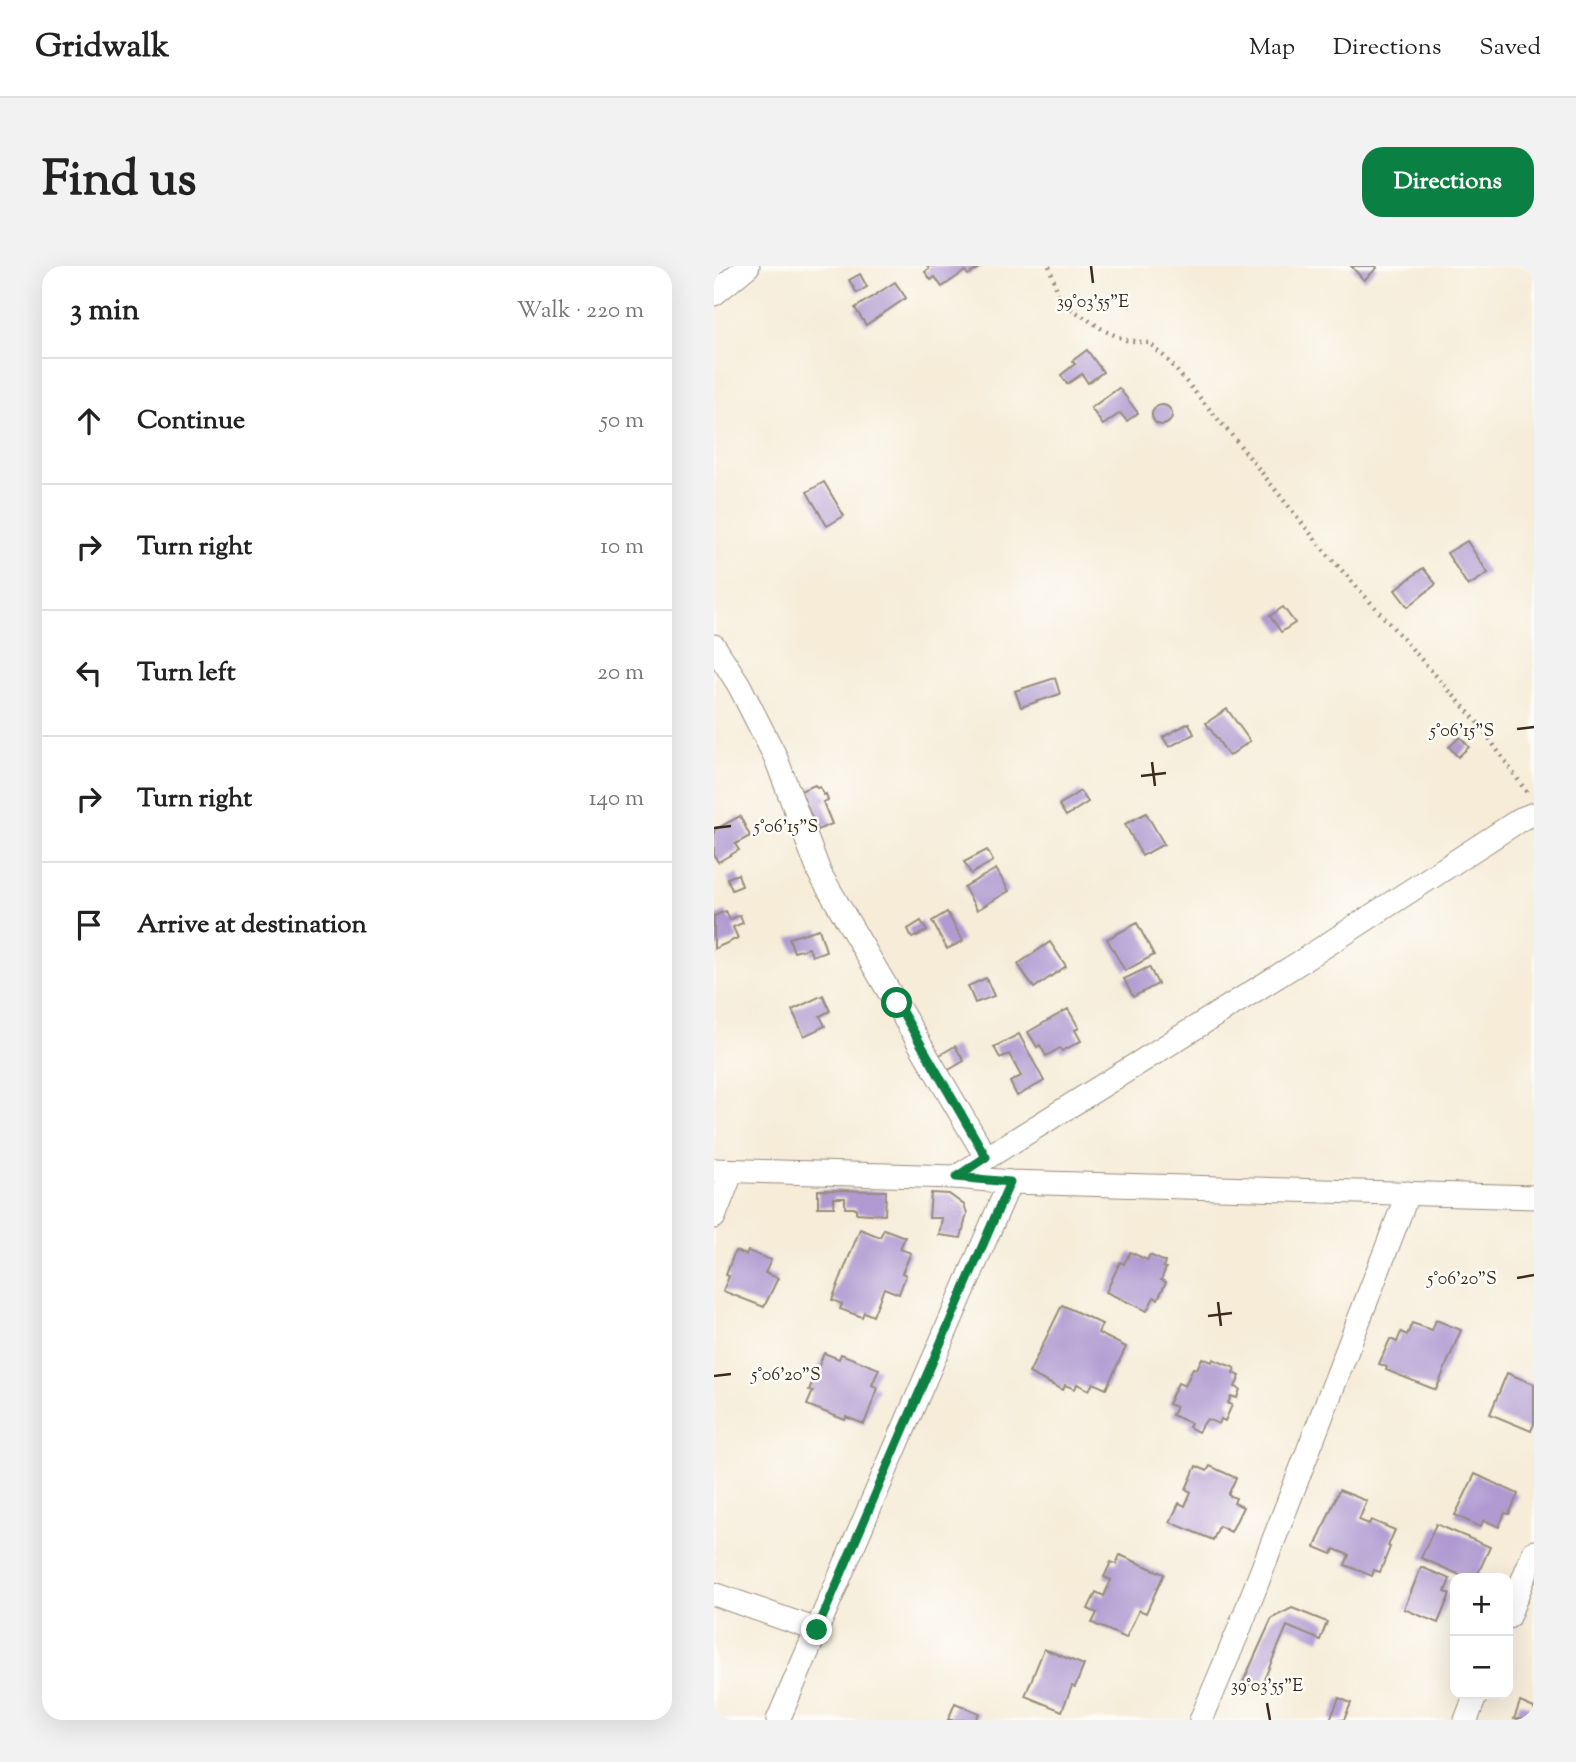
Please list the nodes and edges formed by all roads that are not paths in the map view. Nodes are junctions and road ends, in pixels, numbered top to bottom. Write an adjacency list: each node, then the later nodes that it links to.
1 (748, 266): 2 (street)
2 (714, 294)
3 (714, 646): 5 (street)
4 (1534, 814): 5 (street)
5 (986, 1157): 7 (street)
6 (723, 1171): 7 (street); 11 (street)
7 (956, 1177): 8 (street)
8 (1010, 1182): 9 (street); 15 (street)
9 (1408, 1193): 10 (street); 18 (street)
10 (1534, 1197)
11 (714, 1217)
12 (1534, 1552): 14 (street)
13 (714, 1594): 15 (street)
14 (1513, 1604)
15 (817, 1630): 17 (street)
16 (1474, 1699): 19 (street)
17 (778, 1720)
18 (1201, 1720)
19 (1466, 1720)

